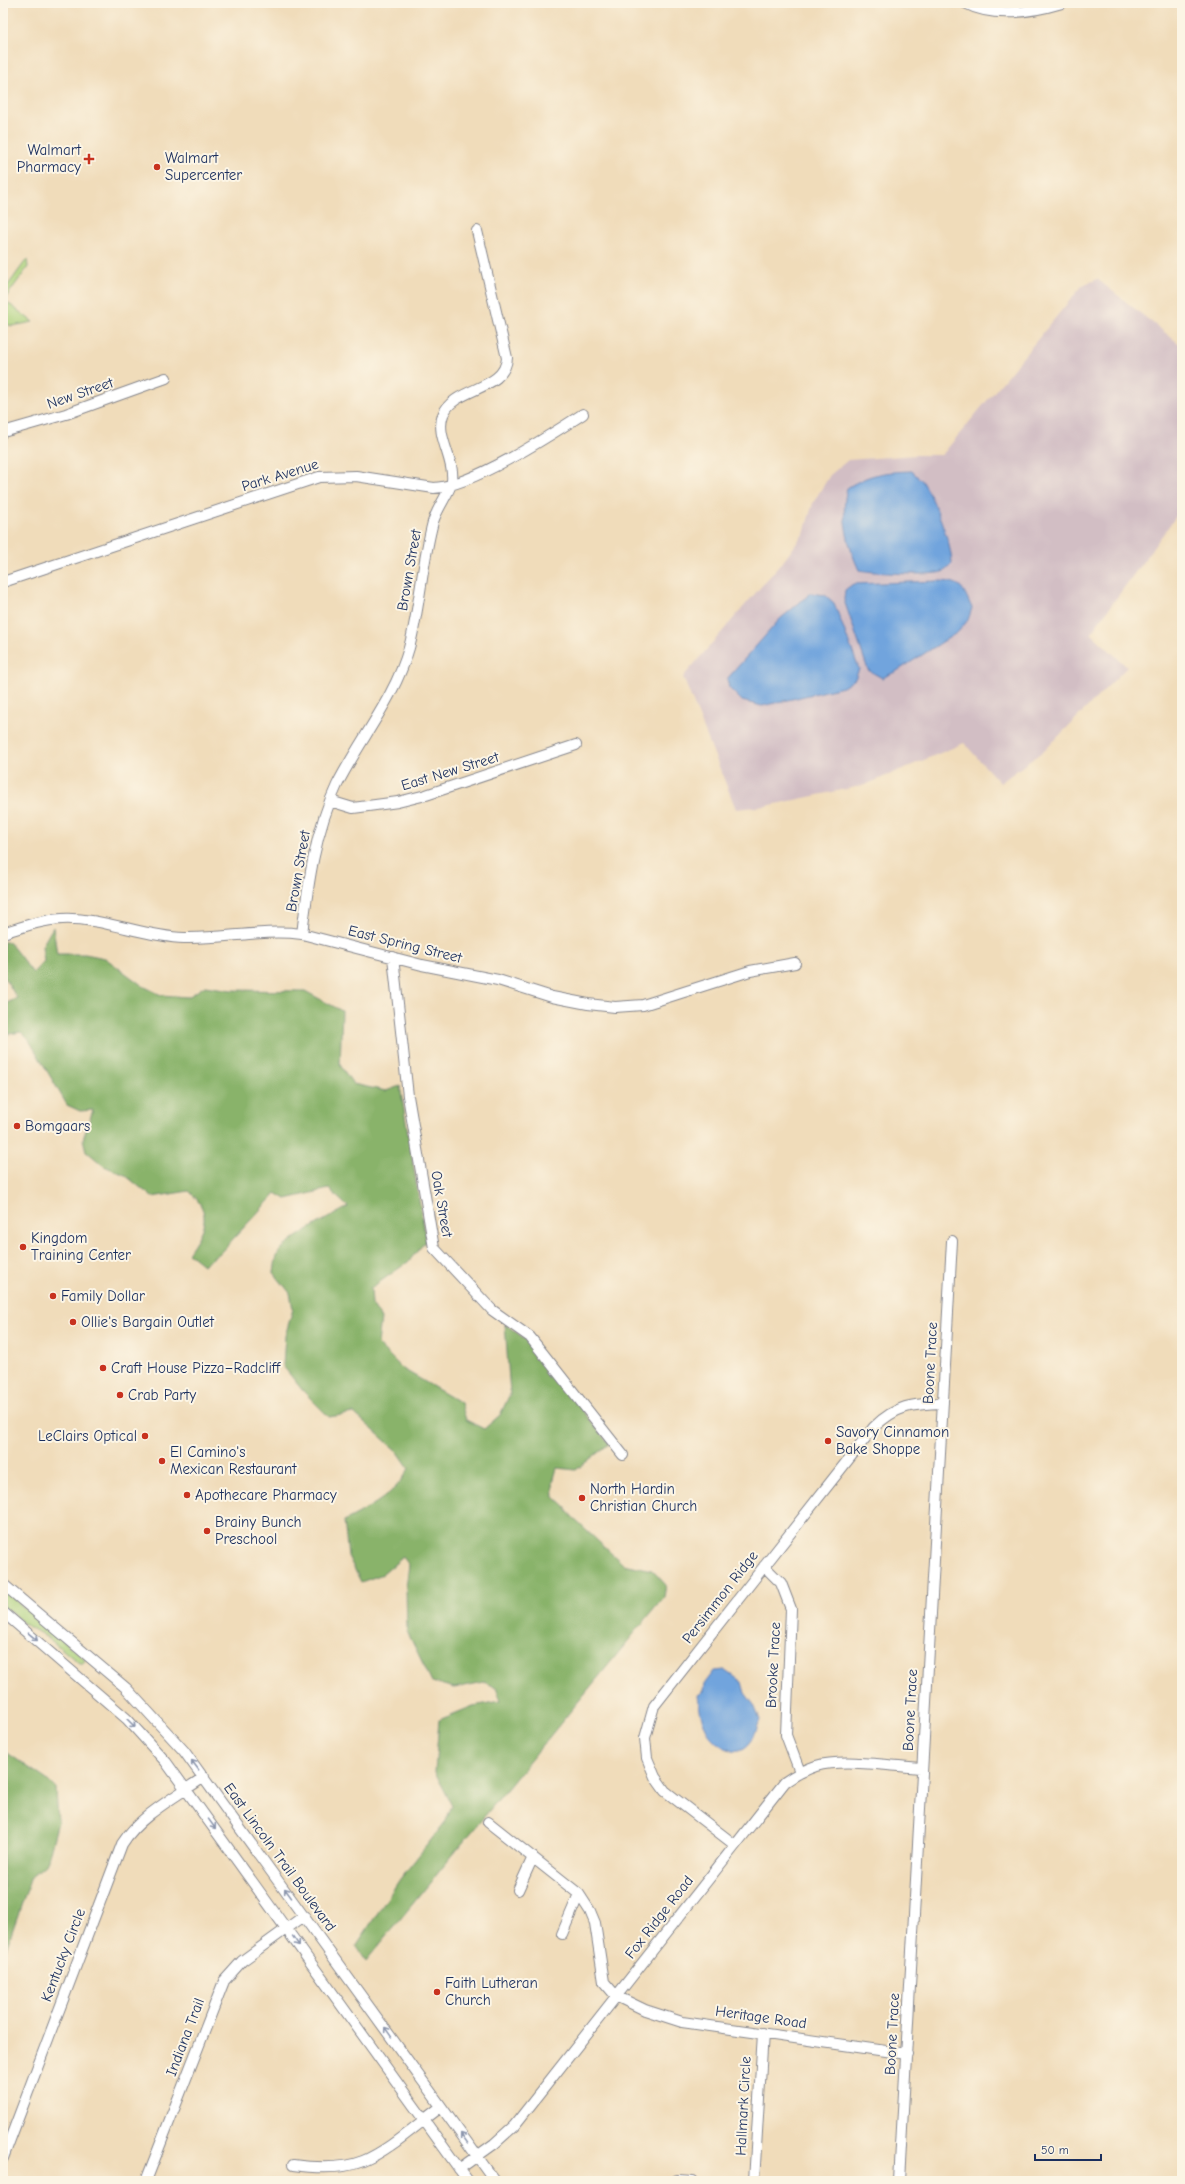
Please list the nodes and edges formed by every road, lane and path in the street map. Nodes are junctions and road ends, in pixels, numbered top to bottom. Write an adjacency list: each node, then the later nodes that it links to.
1 (965, 3): 2 (street)
2 (1062, 3)
3 (477, 231): 7 (street, Brown Street)
4 (166, 378): 6 (street, New Street)
5 (583, 414): 7 (street, Park Avenue)
6 (3, 432)
7 (451, 485): 8 (street, Park Avenue); 10 (street, Brown Street)
8 (3, 582)
9 (576, 745): 10 (street, East New Street)
10 (330, 801): 12 (street, Brown Street)
11 (3, 934): 12 (street, East Spring Street)
12 (302, 934): 13 (street, East Spring Street)
13 (393, 957): 14 (street, East Spring Street); 17 (street, Oak Street)
14 (795, 963)
15 (952, 1241): 16 (street, Boone Trace)
16 (943, 1403): 18 (street, Persimmon Ridge); 21 (street, Boone Trace)
17 (623, 1455)
18 (764, 1566): 22 (street, Brooke Trace); 26 (street, Persimmon Ridge)
19 (3, 1584): 23 (street, East Lincoln Trail Boulevard, one-way to 19)
20 (3, 1612): 24 (street, one-way to 24)
21 (921, 1768): 22 (street, Fox Ridge Road); 35 (street, Boone Trace)
22 (800, 1772): 26 (street, Fox Ridge Road)
23 (204, 1777): 24 (street, Kentucky Circle); 30 (street, East Lincoln Trail Boulevard, one-way to 23)
24 (187, 1789): 31 (street, one-way to 31); 39 (street, Kentucky Circle)
25 (488, 1822): 27 (street)
26 (735, 1845): 33 (street, Fox Ridge Road)
27 (533, 1857): 28 (street); 29 (street)
28 (518, 1890)
29 (579, 1894): 32 (street); 33 (street)
30 (304, 1916): 31 (street, Indiana Trail); 36 (street, East Lincoln Trail Boulevard, one-way to 30)
31 (287, 1928): 37 (street, one-way to 37); 43 (street, Indiana Trail)
32 (562, 1934)
33 (616, 1996): 34 (street, Heritage Road); 38 (street, Fox Ridge Road)
34 (763, 2033): 35 (street, Heritage Road); 47 (street, Hallmark Circle)
35 (906, 2054): 48 (street, Boone Trace)
36 (441, 2107): 37 (street); 38 (street, East Lincoln Trail Boulevard, one-way to 36)
37 (423, 2120): 40 (street); 41 (street)
38 (477, 2156): 41 (street, Fox Ridge Road); 45 (street, East Lincoln Trail Boulevard)
39 (3, 2158)
40 (293, 2165)
41 (459, 2169): 44 (street)
42 (677, 2180): 46 (street)
43 (146, 2181)
44 (468, 2181)
45 (495, 2181)
46 (693, 2181)
47 (754, 2181)
48 (899, 2181)

